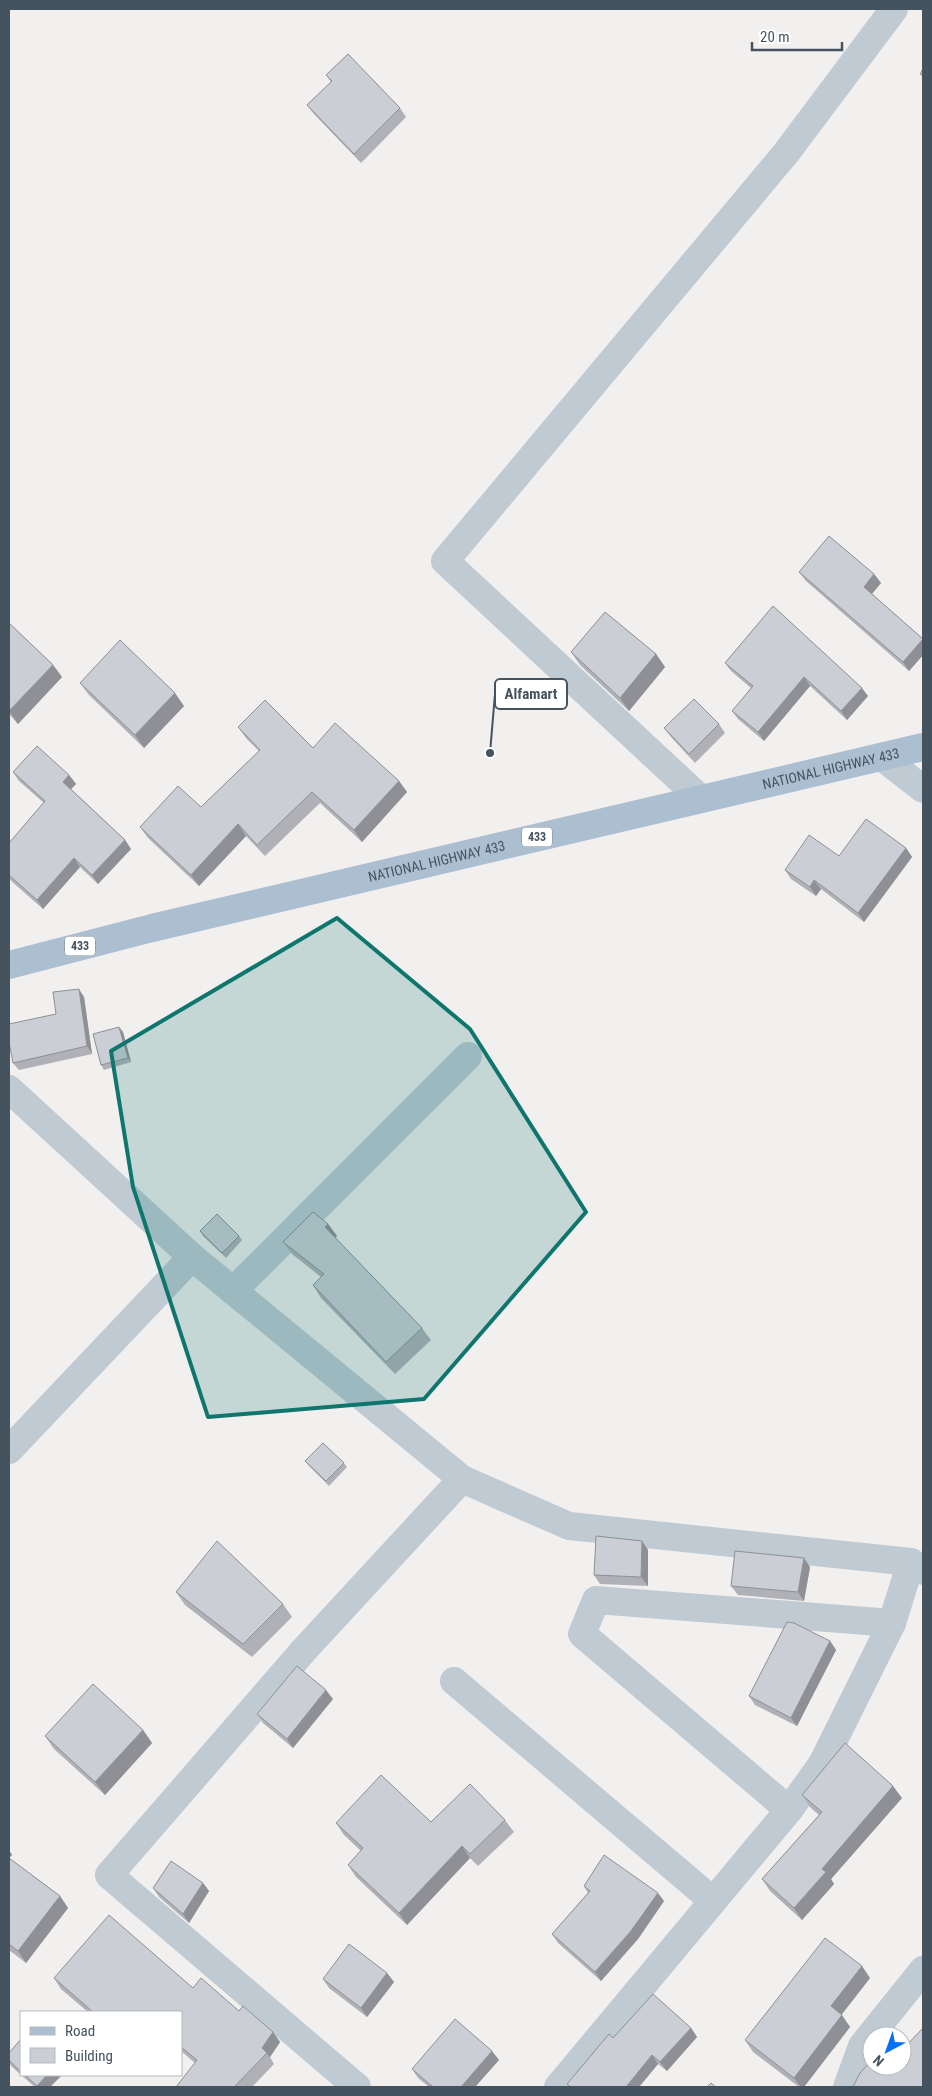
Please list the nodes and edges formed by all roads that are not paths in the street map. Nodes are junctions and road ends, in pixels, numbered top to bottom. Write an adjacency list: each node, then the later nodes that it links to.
1 (894, 9): 5 (street)
2 (923, 747): 3 (main road, NATIONAL HIGHWAY 433 / 433)
3 (882, 758): 4 (street); 5 (main road, NATIONAL HIGHWAY 433 / 433)
4 (923, 789)
5 (701, 799): 6 (main road, NATIONAL HIGHWAY 433 / 433)
6 (9, 965)
7 (468, 1056): 10 (street)
8 (9, 1089): 9 (street)
9 (192, 1257): 10 (street); 11 (street)
10 (233, 1291): 12 (street)
11 (9, 1450)
12 (462, 1479): 13 (street); 19 (street)
13 (917, 1566): 14 (street)
14 (892, 1623): 16 (street); 16 (street)
15 (454, 1682): 17 (street)
16 (789, 1810): 17 (street)
17 (712, 1900): 20 (street)
18 (923, 1970): 21 (street)
19 (356, 2087)
20 (558, 2087)
21 (846, 2087)

